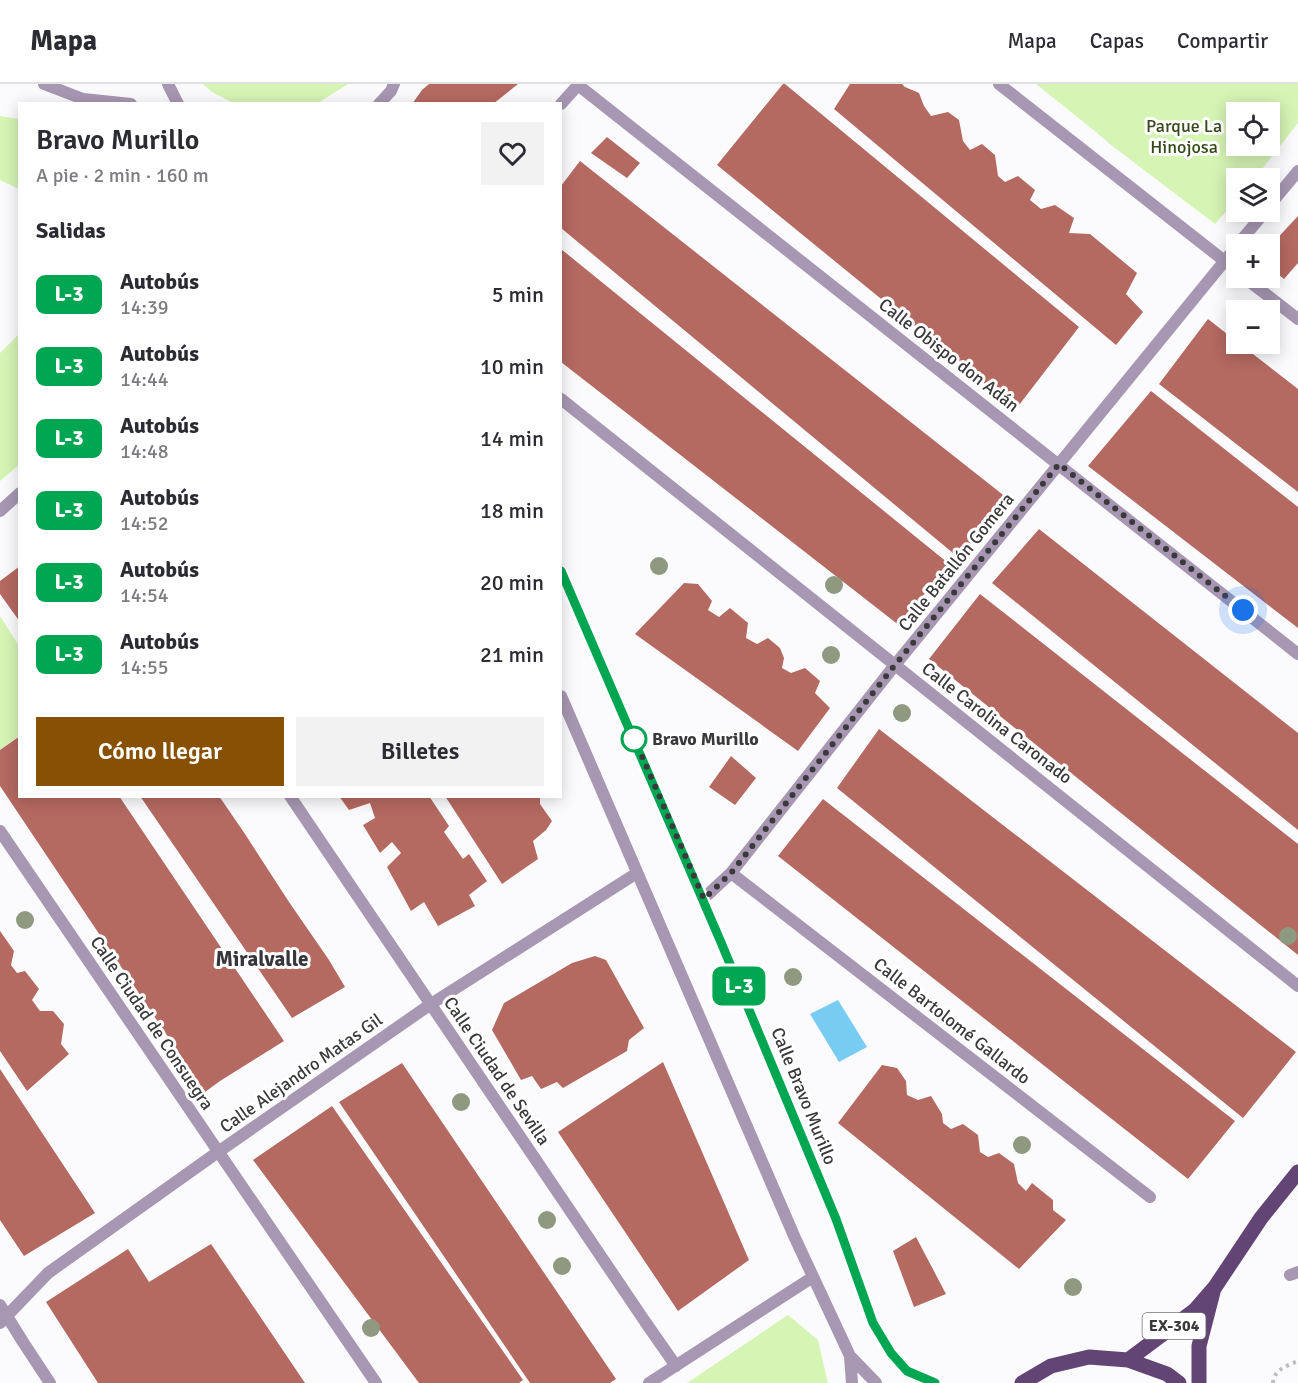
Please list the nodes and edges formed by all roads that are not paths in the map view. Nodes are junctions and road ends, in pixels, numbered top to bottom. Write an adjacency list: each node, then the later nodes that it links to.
1 (44, 84): 6 (street)
2 (168, 84): 7 (street)
3 (394, 84): 8 (street)
4 (578, 84): 9 (street); 19 (street, Calle Obispo don Adán)
5 (999, 84): 15 (street)
6 (112, 102)
7 (177, 102)
8 (381, 102)
9 (562, 103)
10 (1298, 171): 11 (street)
11 (1280, 193)
12 (1257, 222): 13 (street, Calle Batallón Gomera)
13 (1247, 234)
14 (1226, 259): 15 (street, Calle Batallón Gomera)
15 (1224, 261): 19 (street, Calle Batallón Gomera)
16 (1258, 288): 17 (street)
17 (1298, 319)
18 (562, 400): 24 (street, Calle Carolina Caronado)
19 (1059, 464): 23 (street, Calle Obispo don Adán); 24 (street, Calle Batallón Gomera)
20 (18, 495): 21 (street)
21 (0, 512)
22 (562, 572): 30 (street, Calle Bravo Murillo)
23 (1298, 654)
24 (895, 665): 29 (street, Calle Batallón Gomera); 31 (street, Calle Carolina Caronado)
25 (562, 698): 28 (street)
26 (291, 798): 32 (street, Calle Ciudad de Sevilla)
27 (0, 831): 33 (street, Calle Ciudad de Consuegra)
28 (638, 873): 32 (street, Calle Alejandro Matas Gil); 36 (street)
29 (731, 873): 30 (street, Calle Batallón Gomera); 35 (street, Calle Bartolomé Gallardo)
30 (704, 899): 47 (street, Calle Bravo Murillo)
31 (1298, 986)
32 (430, 1004): 33 (street, Calle Alejandro Matas Gil); 41 (street, Calle Ciudad de Sevilla)
33 (218, 1152): 38 (street, Calle Alejandro Matas Gil); 43 (street, Calle Ciudad de Consuegra)
34 (1298, 1172): 37 (main road)
35 (1150, 1197)
36 (813, 1277): 39 (street); 41 (street)
37 (1215, 1287): 40 (main road, EX-304); 50 (main road, EX-304)
38 (2, 1314): 42 (street)
39 (850, 1356): 45 (street); 46 (street)
40 (1128, 1360): 48 (main road); 49 (main road)
41 (676, 1366): 44 (street)
42 (50, 1383)
43 (376, 1383)
44 (649, 1383)
45 (852, 1383)
46 (876, 1383)
47 (935, 1383)
48 (1022, 1383)
49 (1179, 1383)
50 (1199, 1383)

